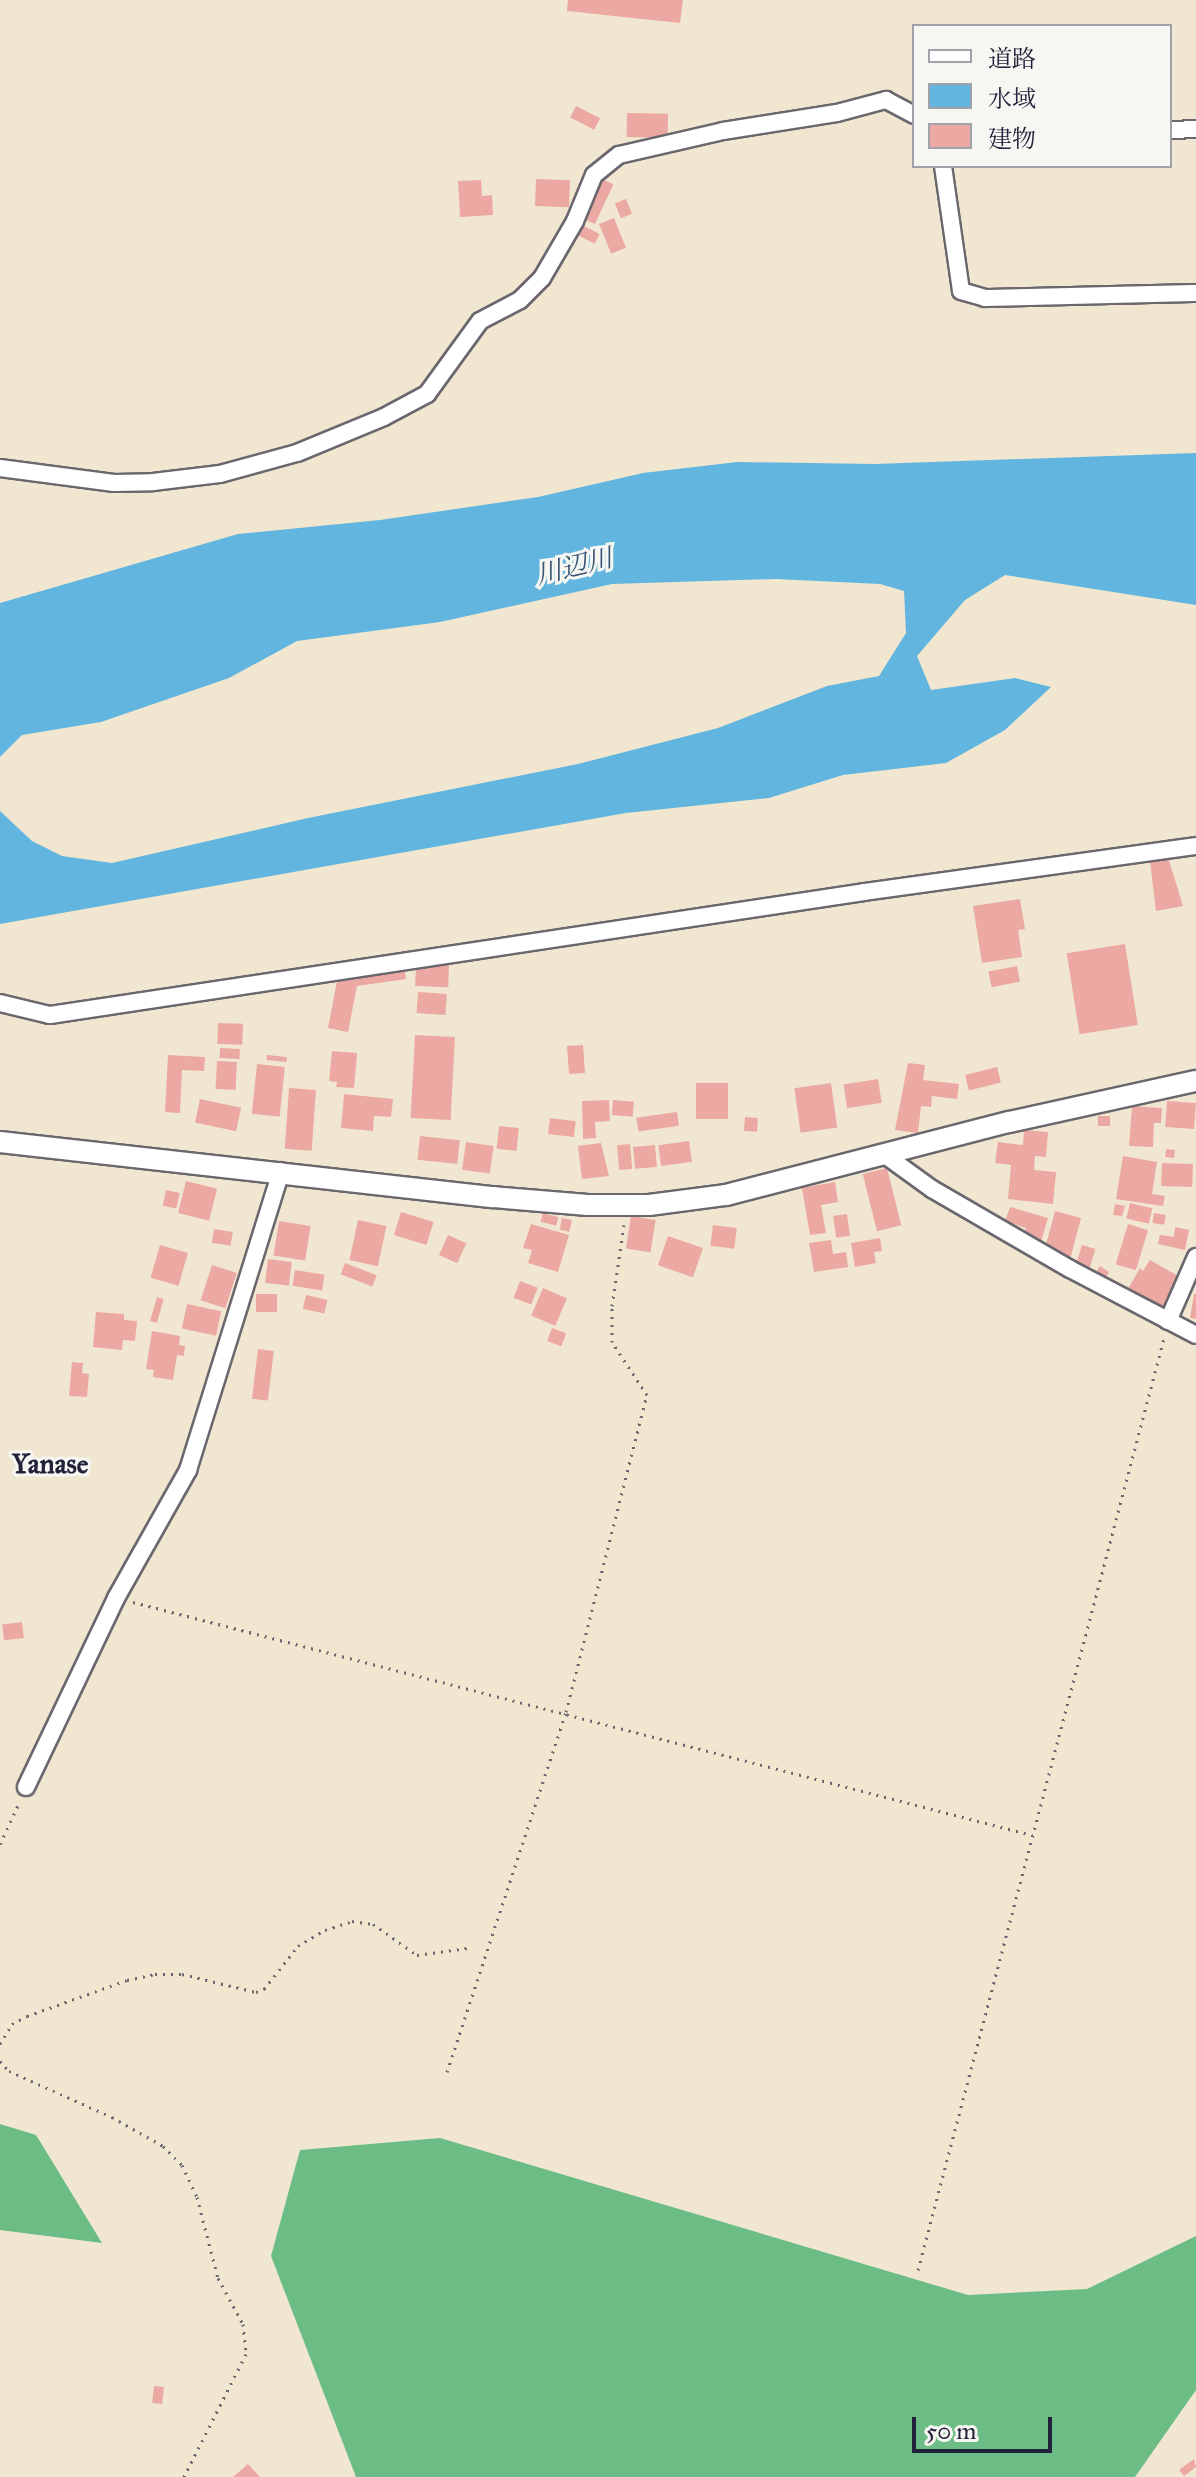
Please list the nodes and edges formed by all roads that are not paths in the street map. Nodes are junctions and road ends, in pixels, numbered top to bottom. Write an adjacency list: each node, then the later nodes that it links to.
1 (912, 114): 6 (street)
2 (1196, 129): 3 (street)
3 (1172, 130)
4 (943, 168): 5 (street)
5 (1196, 293)
6 (0, 468)
7 (1196, 846): 8 (street)
8 (0, 1003)
9 (1196, 1081): 11 (street)
10 (0, 1142): 12 (street)
11 (885, 1155): 12 (street); 14 (street)
12 (281, 1171): 16 (street)
13 (1196, 1257): 14 (street)
14 (1168, 1321): 15 (street)
15 (1196, 1335)
16 (26, 1787)

